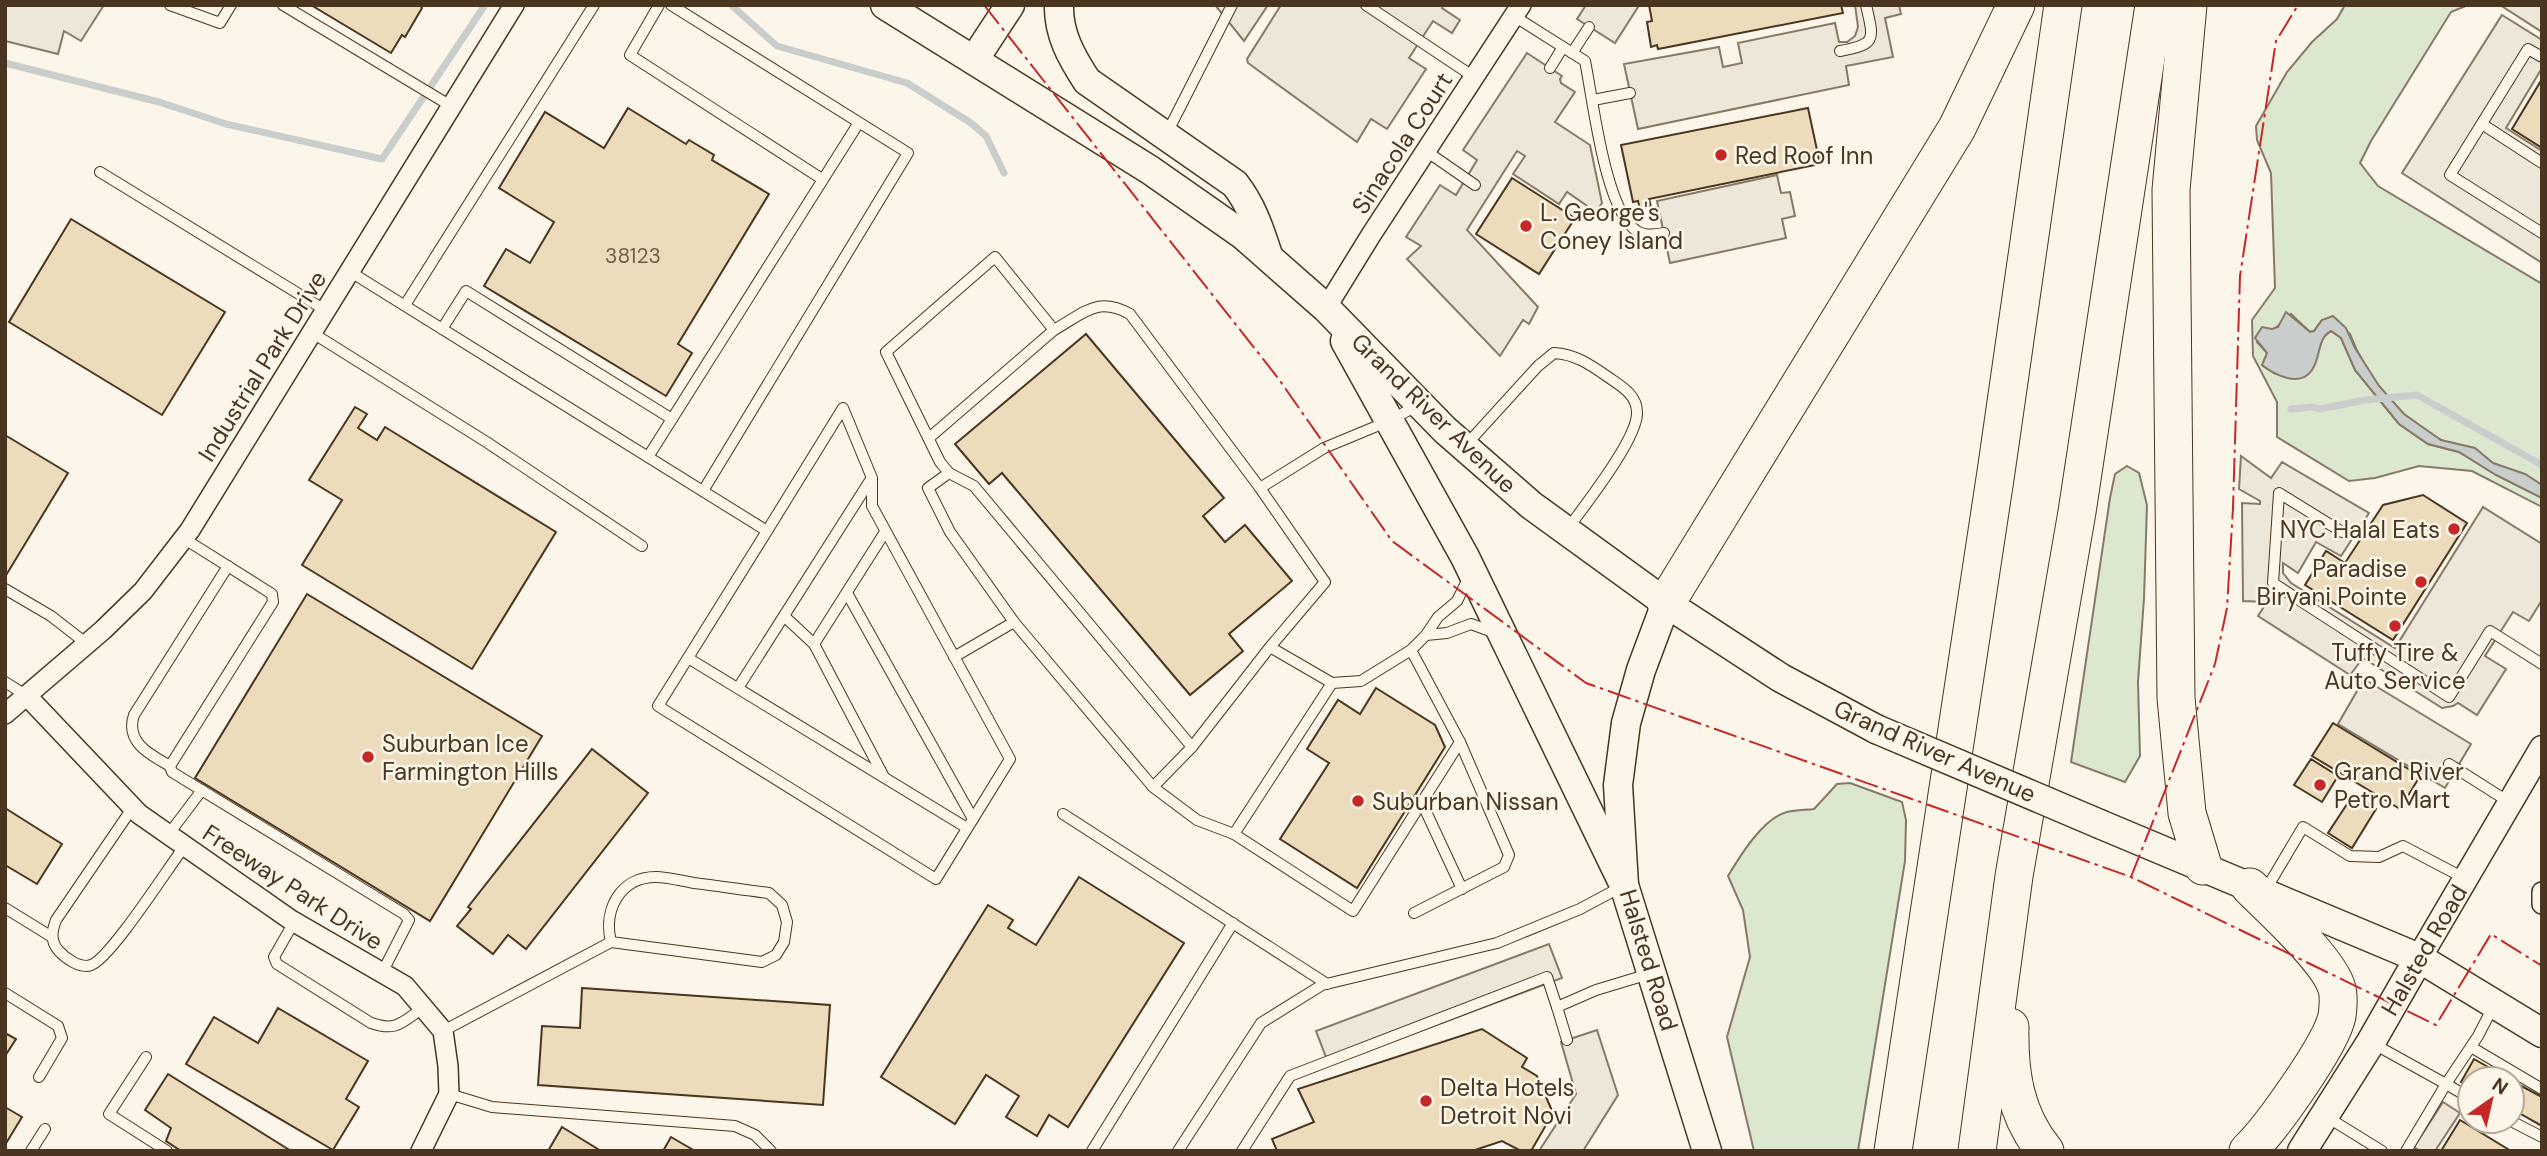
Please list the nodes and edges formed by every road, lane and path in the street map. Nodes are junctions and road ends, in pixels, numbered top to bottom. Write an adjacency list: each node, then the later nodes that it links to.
1 (170, 5): 2 (lane)
2 (231, 5)
3 (283, 5): 28 (lane)
4 (514, 5): 28 (street, Industrial Park Drive)
5 (594, 5): 41 (lane)
6 (659, 5): 35 (lane)
7 (671, 5): 29 (lane)
8 (885, 5): 23 (main road, Grand River Avenue)
9 (1010, 5): 23 (main road)
10 (1059, 5): 31 (main road)
11 (1232, 5): 31 (lane)
12 (1366, 5): 25 (lane)
13 (1866, 5): 21 (lane)
14 (2016, 5): 67 (highway)
15 (2063, 5): 144 (highway)
16 (2154, 5): 100 (highway)
17 (2188, 5): 99 (highway)
18 (1518, 11): 20 (lane); 25 (street, Sinacola Court)
19 (1589, 27): 20 (lane)
20 (1568, 50): 24 (lane); 27 (lane)
21 (1840, 51)
22 (2542, 57): 30 (lane)
23 (974, 60): 39 (main road, Grand River Avenue)
24 (1550, 68)
25 (1474, 77): 32 (street, Sinacola Court)
26 (1630, 93): 27 (lane)
27 (1593, 100): 37 (lane)
28 (451, 106): 40 (street, Industrial Park Drive)
29 (858, 124): 35 (lane); 56 (lane)
30 (2482, 124): 33 (lane); 38 (lane)
31 (1165, 135): 39 (main road)
32 (1426, 151): 36 (lane); 42 (street, Sinacola Court)
33 (2542, 163)
34 (100, 172): 43 (lane)
35 (822, 178): 48 (lane)
36 (1475, 184)
37 (1664, 233)
38 (2542, 233)
39 (1268, 255): 42 (main road, Grand River Avenue)
40 (349, 271): 41 (lane); 43 (street, Industrial Park Drive)
41 (405, 305): 44 (lane)
42 (1326, 308): 47 (main road, Grand River Avenue); 49 (main road)
43 (325, 310): 46 (street, Industrial Park Drive)
44 (442, 329): 48 (lane); 52 (lane)
45 (1054, 330): 50 (lane); 50 (lane); 55 (lane)
46 (311, 332): 61 (street, Industrial Park Drive); 62 (lane)
47 (1419, 404): 49 (lane); 51 (main road, Grand River Avenue)
48 (672, 419): 52 (lane)
49 (1389, 421): 55 (lane); 64 (main road)
50 (929, 439): 53 (lane)
51 (1464, 447): 57 (main road, Grand River Avenue); 57 (lane)
52 (648, 457): 56 (lane)
53 (949, 473): 69 (lane); 85 (lane)
54 (872, 478): 58 (lane); 59 (lane); 68 (lane)
55 (1260, 488): 74 (lane)
56 (703, 491): 58 (lane)
57 (1566, 530): 67 (main road, Grand River Avenue)
58 (767, 531): 77 (lane)
59 (886, 532): 66 (lane); 76 (lane)
60 (2342, 532): 78 (lane)
61 (183, 538): 63 (lane); 72 (street, Industrial Park Drive)
62 (642, 546)
63 (229, 566): 88 (lane); 88 (lane)
64 (1472, 570): 70 (lane); 71 (main road)
65 (5, 589): 72 (lane)
66 (847, 593): 73 (lane); 96 (lane)
67 (1666, 603): 99 (main road, Grand River Avenue, bridge); 102 (main road, Halsted Road)
68 (784, 616): 73 (lane); 81 (lane)
69 (1014, 622): 76 (lane); 90 (lane)
70 (1426, 635): 71 (lane); 75 (lane)
71 (1503, 635): 102 (main road)
72 (87, 644): 82 (street, Industrial Park Drive)
73 (814, 644): 89 (lane)
74 (1270, 646): 80 (lane); 85 (lane)
75 (1411, 650): 80 (lane); 84 (lane)
76 (954, 657): 96 (lane)
77 (688, 658): 81 (lane); 96 (lane)
78 (2542, 664)
79 (5, 682): 82 (lane)
80 (1332, 683): 97 (lane)
81 (738, 688): 89 (lane)
82 (27, 696): 83 (street, Industrial Park Drive); 94 (street, Freeway Park Drive)
83 (5, 713)
84 (1460, 743): 93 (lane); 103 (lane)
85 (1192, 747): 90 (lane)
86 (2542, 748): 92 (street, Halsted Road)
87 (2449, 764): 92 (lane)
88 (170, 766): 91 (lane)
89 (884, 777): 96 (lane)
90 (1153, 787): 97 (lane)
91 (202, 790): 98 (lane); 114 (lane)
92 (2509, 802): 101 (street, Halsted Road)
93 (1422, 803): 97 (lane); 103 (lane)
94 (133, 807): 98 (street, Freeway Park Drive); 111 (lane)
95 (1063, 814): 110 (lane)
96 (970, 824)
97 (1234, 834)
98 (176, 841): 109 (street, Freeway Park Drive); 111 (lane)
99 (2203, 866): 104 (main road, Grand River Avenue)
100 (2014, 876): 145 (highway); 146 (highway)
101 (2464, 878): 104 (lane); 113 (street, Halsted Road)
102 (1624, 885): 115 (main road, Halsted Road); 116 (lane)
103 (1462, 889): 108 (lane)
104 (2257, 890): 113 (main road, Grand River Avenue); 147 (highway)
105 (2542, 892): 106 (street)
106 (2542, 904)
107 (5, 908): 111 (lane)
108 (1415, 913)
109 (294, 922): 114 (street, Freeway Park Drive); 120 (lane)
110 (1233, 923): 116 (lane); 140 (lane)
111 (52, 937)
112 (611, 942): 112 (lane); 121 (lane)
113 (2419, 958): 118 (main road, Grand River Avenue); 124 (main road, Halsted Road)
114 (382, 972): 120 (street, Freeway Park Drive)
115 (1653, 973): 119 (lane); 143 (main road, Halsted Road)
116 (1327, 984): 141 (lane)
117 (5, 993): 127 (lane)
118 (2494, 1004): 122 (main road, Grand River Avenue); 125 (lane)
119 (1557, 1007): 123 (lane); 142 (lane)
120 (424, 1008): 121 (street, Freeway Park Drive)
121 (443, 1031): 131 (street)
122 (2542, 1033)
123 (1567, 1040)
124 (2371, 1042): 128 (lane); 132 (main road, Halsted Road)
125 (2471, 1047): 128 (lane); 130 (lane)
126 (146, 1057): 137 (lane)
127 (39, 1077)
128 (2446, 1084): 129 (lane); 150 (lane)
129 (2456, 1090)
130 (2540, 1090)
131 (449, 1094): 138 (street); 139 (lane)
132 (2323, 1115): 148 (main road, Halsted Road); 149 (lane)
133 (2526, 1126): 135 (lane)
134 (45, 1129): 136 (lane)
135 (2542, 1138)
136 (32, 1151)
137 (167, 1151)
138 (421, 1151)
139 (771, 1151)
140 (1092, 1151)
141 (1178, 1151)
142 (1242, 1151)
143 (1707, 1151)
144 (1893, 1151)
145 (1977, 1151)
146 (2045, 1151)
147 (2248, 1151)
148 (2302, 1151)
149 (2382, 1151)
150 (2406, 1151)

